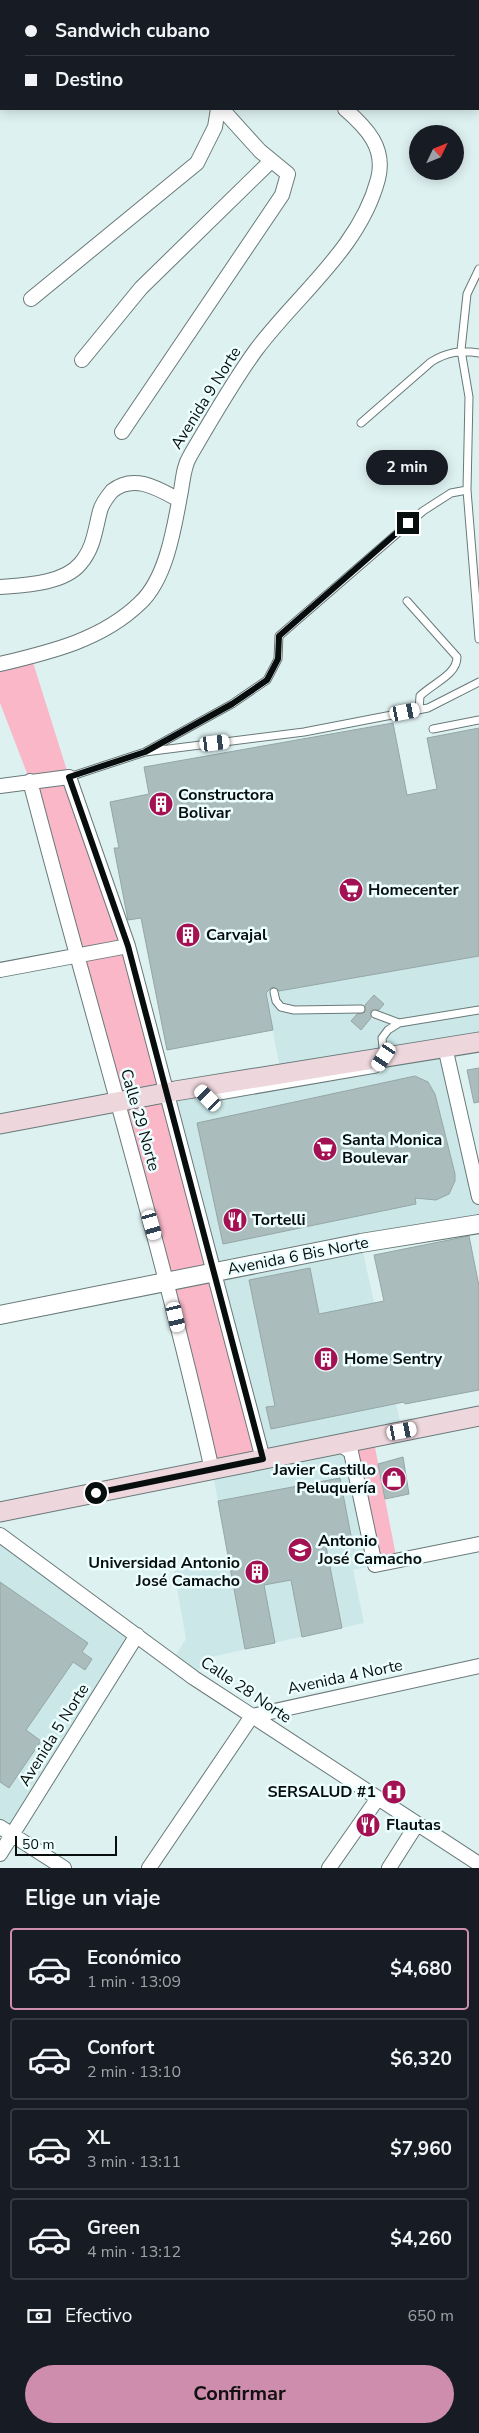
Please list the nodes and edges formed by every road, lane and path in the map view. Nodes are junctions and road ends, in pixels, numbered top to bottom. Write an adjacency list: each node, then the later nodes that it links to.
1 (218, 110): 6 (street)
2 (223, 110): 4 (street)
3 (346, 110): 13 (street, Avenida 9 Norte)
4 (272, 161): 9 (street); 11 (street)
5 (479, 269): 7 (lane)
6 (32, 299)
7 (461, 350): 8 (lane); 10 (lane); 12 (lane)
8 (479, 353)
9 (82, 360)
10 (361, 423)
11 (122, 432)
12 (467, 490): 16 (lane); 22 (lane)
13 (179, 500): 14 (street); 17 (street, Avenida 9 Norte)
14 (0, 587)
15 (407, 601): 19 (lane)
16 (479, 640)
17 (0, 664)
18 (479, 682): 19 (lane)
19 (419, 710): 22 (lane)
20 (479, 720): 21 (lane)
21 (433, 729)
22 (145, 752): 23 (lane)
23 (69, 777): 24 (street); 26 (street, Calle 29 Norte)
24 (30, 781): 25 (street); 27 (street, Calle 29 Norte)
25 (0, 786)
26 (128, 946): 27 (street); 37 (street, Calle 29 Norte)
27 (76, 958): 28 (street); 38 (street, Calle 29 Norte)
28 (0, 970)
29 (274, 992): 30 (lane)
30 (362, 1009)
31 (479, 1010): 33 (lane)
32 (375, 1014): 33 (lane)
33 (399, 1023): 36 (lane)
34 (479, 1042): 35 (main road)
35 (445, 1047): 36 (main road); 40 (street)
36 (384, 1057): 37 (main road)
37 (166, 1093): 38 (main road); 42 (street, Calle 29 Norte)
38 (117, 1103): 39 (main road); 43 (street, Calle 29 Norte)
39 (0, 1124)
40 (479, 1197)
41 (479, 1224): 42 (street, Avenida 6 Bis Norte)
42 (214, 1273): 43 (street, Avenida 6 Bis Norte); 47 (street, Calle 29 Norte)
43 (168, 1282): 44 (street, Avenida 6 Bis Norte); 48 (street, Calle 29 Norte)
44 (0, 1315)
45 (479, 1416): 46 (main road)
46 (351, 1445): 47 (main road); 51 (street)
47 (263, 1459): 48 (main road)
48 (212, 1470): 49 (main road)
49 (0, 1512)
50 (0, 1535): 52 (street, Calle 28 Norte)
51 (479, 1544)
52 (137, 1635): 54 (street, Calle 28 Norte); 58 (street, Avenida 5 Norte)
53 (479, 1666): 54 (street, Avenida 4 Norte)
54 (252, 1716): 55 (street, Calle 28 Norte); 62 (street)
55 (378, 1798): 56 (street, Calle 28 Norte); 63 (street)
56 (417, 1824): 60 (street, Calle 28 Norte); 64 (street)
57 (0, 1827): 58 (street)
58 (12, 1836): 59 (street, Avenida 5 Norte); 61 (street)
59 (0, 1854)
60 (479, 1864)
61 (64, 1868)
62 (149, 1868)
63 (329, 1868)
64 (389, 1868)

